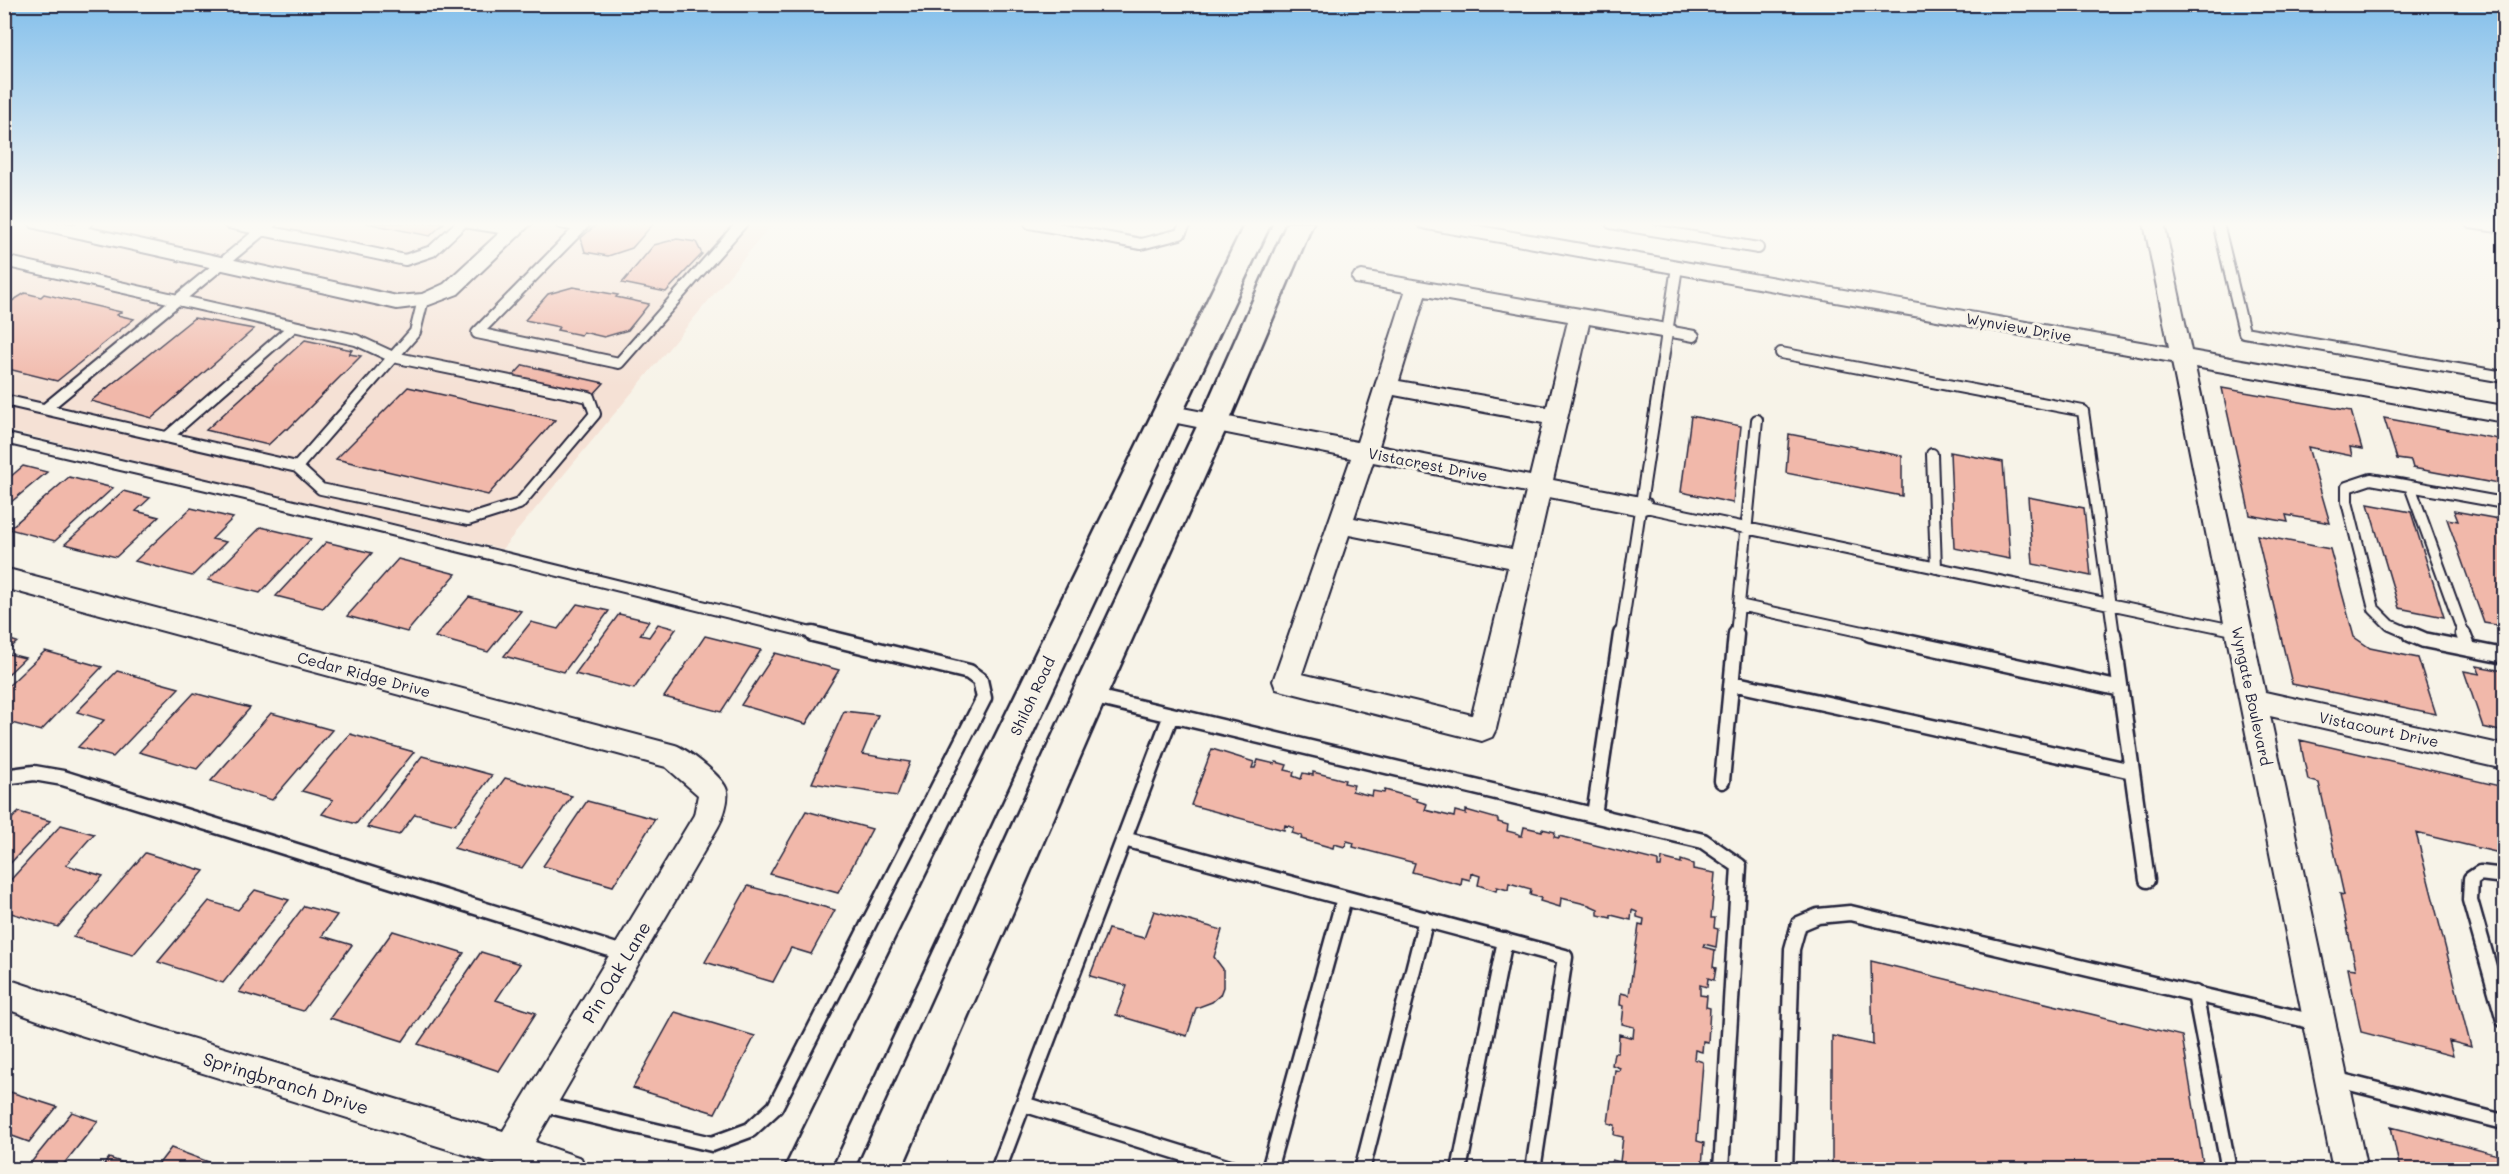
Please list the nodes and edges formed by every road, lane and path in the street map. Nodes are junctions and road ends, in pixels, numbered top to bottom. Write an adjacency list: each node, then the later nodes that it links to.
1 (76, 278): 16 (lane)
2 (204, 278): 16 (lane)
3 (282, 278): 15 (street)
4 (463, 278): 15 (street)
5 (531, 278): 6 (lane)
6 (694, 278)
7 (1232, 278): 28 (main road, Shiloh Road)
8 (1276, 278): 32 (main road)
9 (1362, 278): 14 (street)
10 (1675, 278): 19 (lane)
11 (1739, 278): 22 (street, Wynview Drive)
12 (2165, 278): 22 (street, Wyngate Boulevard)
13 (2231, 278): 24 (lane)
14 (1417, 287): 17 (street); 25 (street)
15 (423, 300): 23 (lane)
16 (175, 301): 18 (lane); 27 (lane)
17 (1580, 316): 19 (street); 30 (street)
18 (293, 327): 23 (lane); 33 (lane)
19 (1667, 331): 20 (lane); 41 (lane)
20 (1694, 336)
21 (1780, 353): 47 (lane)
22 (2181, 355): 29 (street, Wynview Drive); 49 (street, Wyngate Boulevard)
23 (392, 357): 37 (lane); 37 (lane)
24 (2505, 377)
25 (1386, 386): 30 (street); 35 (street)
26 (4, 400): 27 (lane)
27 (45, 409): 33 (lane)
28 (1167, 413): 32 (street, Vistacrest Drive); 52 (main road, Shiloh Road)
29 (2505, 414)
30 (1556, 417): 39 (street)
31 (1757, 420): 43 (lane)
32 (1214, 422): 35 (street, Vistacrest Drive); 55 (main road)
33 (166, 437): 37 (lane)
34 (4, 438): 76 (lane)
35 (1365, 452): 39 (street, Vistacrest Drive); 42 (street)
36 (1932, 454): 45 (lane)
37 (297, 467)
38 (2410, 486): 40 (lane); 50 (lane); 50 (lane)
39 (1540, 487): 41 (street, Vistacrest Drive); 44 (street)
40 (2505, 503)
41 (1641, 506): 43 (lane); 63 (lane)
42 (1340, 524): 44 (street); 44 (street)
43 (1746, 528): 45 (lane); 48 (lane)
44 (1523, 561)
45 (1936, 568): 47 (lane)
46 (4, 578): 62 (street, Cedar Ridge Drive)
47 (2109, 604): 49 (lane); 54 (lane)
48 (1739, 605): 53 (lane); 54 (lane)
49 (2238, 631): 56 (street, Wyngate Boulevard)
50 (2469, 649): 51 (lane)
51 (2505, 656)
52 (1039, 682): 55 (main road); 81 (main road, Shiloh Road)
53 (1732, 683): 59 (lane); 61 (lane)
54 (2121, 689): 59 (lane)
55 (1089, 695): 57 (lane); 82 (main road)
56 (2253, 701): 58 (street, Vistacourt Drive); 74 (street, Wyngate Boulevard)
57 (1171, 715): 63 (lane); 64 (lane)
58 (2505, 757)
59 (2132, 771): 66 (lane)
60 (4, 777): 70 (lane)
61 (1722, 781)
62 (713, 791): 70 (street, Pin Oak Lane)
63 (1594, 815): 89 (lane)
64 (1124, 839): 67 (lane); 77 (lane)
65 (2505, 876): 73 (lane)
66 (2147, 880)
67 (1344, 898): 68 (lane); 85 (lane)
68 (1426, 919): 69 (lane); 86 (lane)
69 (1504, 940): 87 (lane); 88 (lane)
70 (627, 954): 76 (street, Pin Oak Lane)
71 (4, 993): 79 (street, Springbranch Drive)
72 (2195, 993): 74 (lane); 90 (lane); 91 (lane)
73 (2505, 1020)
74 (2320, 1023): 75 (street, Wyngate Boulevard)
75 (2331, 1078): 78 (lane); 92 (street, Wyngate Boulevard)
76 (538, 1103): 79 (street, Pin Oak Lane)
77 (1023, 1104): 83 (lane); 84 (lane)
78 (2505, 1122)
79 (511, 1150): 80 (street, Springbranch Drive)
80 (569, 1170)
81 (806, 1170)
82 (878, 1170)
83 (998, 1170)
84 (1236, 1170)
85 (1269, 1170)
86 (1362, 1170)
87 (1460, 1170)
88 (1533, 1170)
89 (1721, 1170)
90 (1785, 1170)
91 (2229, 1170)
92 (2350, 1170)

